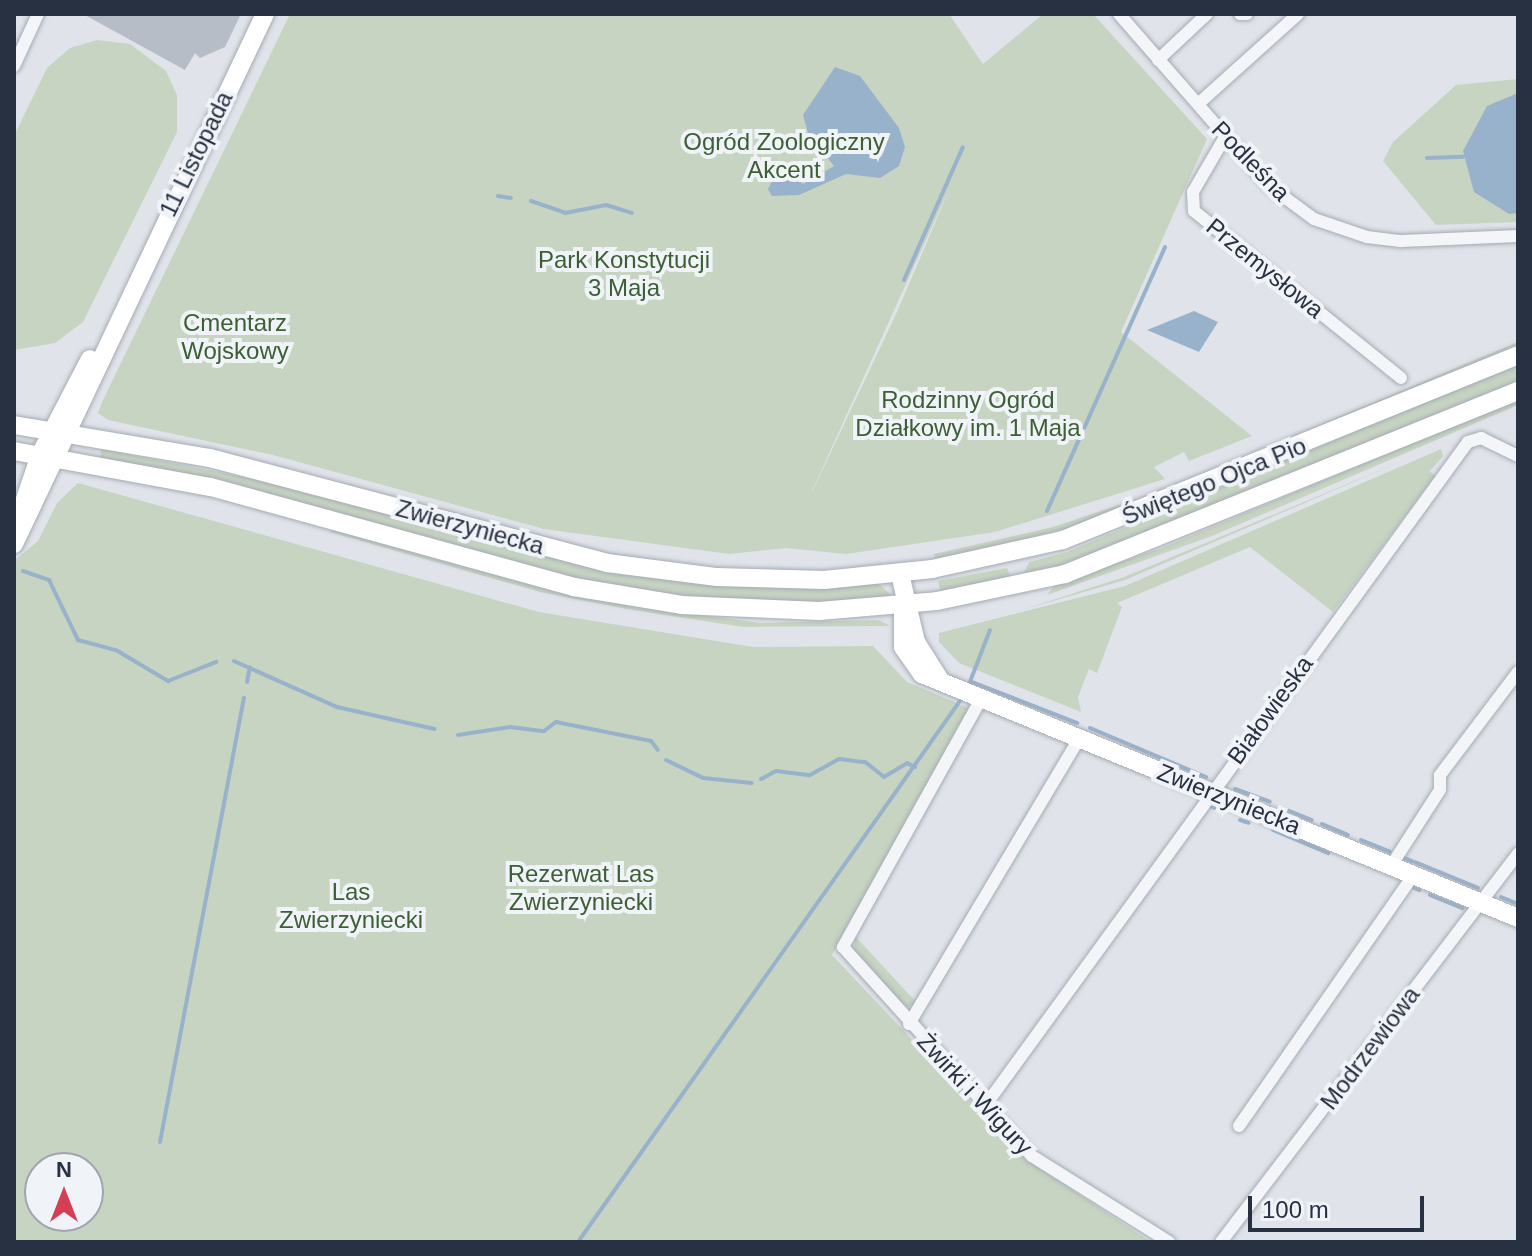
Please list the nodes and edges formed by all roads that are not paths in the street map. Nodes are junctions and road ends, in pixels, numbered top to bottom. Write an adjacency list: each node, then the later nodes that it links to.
1 (38, 14): 9 (street)
2 (265, 14): 17 (main road, 11 Listopada)
3 (1119, 14): 8 (street, Podleśna)
4 (1207, 14): 8 (street)
5 (1240, 14): 6 (street)
6 (1247, 14)
7 (1298, 14): 10 (street)
8 (1158, 60): 10 (street, Podleśna)
9 (14, 66)
10 (1198, 104): 11 (street, Podleśna)
11 (1225, 137): 12 (street, Podleśna); 14 (street, Przemysłowa)
12 (1518, 236)
13 (1518, 355): 24 (main road, Świętego Ojca Pio)
14 (1401, 378)
15 (1518, 391): 26 (main road, Świętego Ojca Pio)
16 (14, 425): 17 (main road, Zwierzyniecka)
17 (61, 432): 20 (main road, 11 Listopada); 25 (main road, Zwierzyniecka)
18 (14, 453): 20 (main road, Zwierzyniecka); 21 (main road)
19 (1518, 456): 31 (street, Białowieska)
20 (50, 457): 21 (main road, 11 Listopada); 23 (main road, 11 Listopada); 27 (main road, Zwierzyniecka)
21 (31, 479): 22 (main road, 11 Listopada)
22 (14, 527)
23 (14, 544)
24 (1023, 551): 25 (main road, Świętego Ojca Pio); 26 (main road)
25 (900, 574): 27 (main road, Zwierzyniecka)
26 (1027, 583): 27 (main road, Świętego Ojca Pio)
27 (903, 605): 29 (main road, Zwierzyniecka)
28 (1518, 672): 33 (street)
29 (972, 695): 30 (main road, Zwierzyniecka); 37 (street, Żwirki i Wigury)
30 (1079, 739): 31 (main road, Zwierzyniecka); 37 (street)
31 (1210, 792): 33 (main road, Zwierzyniecka); 38 (street, Białowieska)
32 (1518, 854): 35 (street, Modrzewiowa)
33 (1391, 866): 34 (main road, Zwierzyniecka)
34 (1414, 874): 35 (main road, Zwierzyniecka); 39 (street)
35 (1481, 902): 36 (main road, Zwierzyniecka); 41 (street, Modrzewiowa)
36 (1518, 918)
37 (909, 1024): 38 (street, Żwirki i Wigury)
38 (985, 1106): 40 (street, Żwirki i Wigury)
39 (1239, 1126)
40 (1169, 1242)
41 (1221, 1242)

